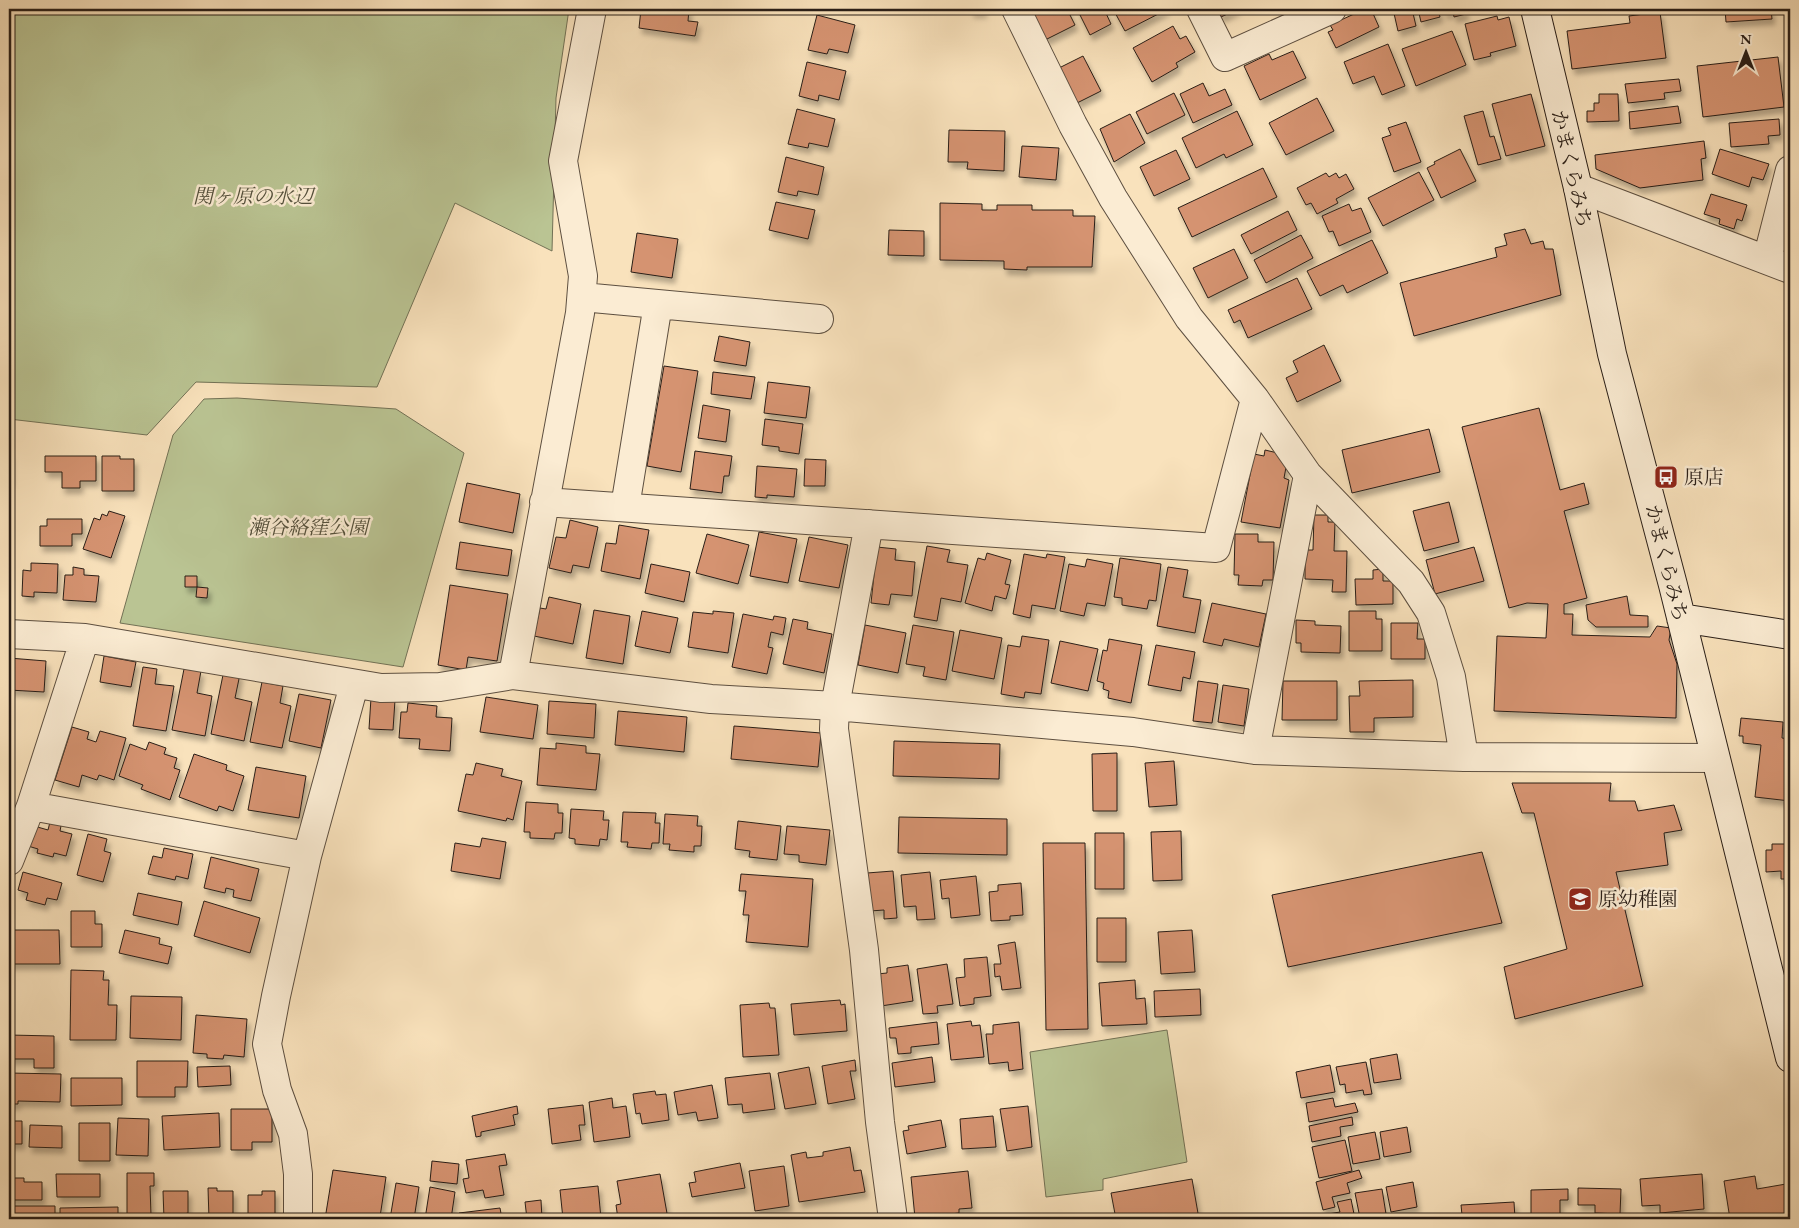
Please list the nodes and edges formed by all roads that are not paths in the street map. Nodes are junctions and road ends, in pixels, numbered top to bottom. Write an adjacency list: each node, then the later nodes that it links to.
1 (592, 9): 9 (street)
2 (1016, 9): 12 (street)
3 (1201, 9): 4 (street)
4 (1332, 9)
5 (1534, 9): 7 (street, かまくらみち)
6 (1790, 170): 8 (street)
7 (1578, 188): 8 (street); 17 (street, かまくらみち)
8 (1779, 265)
9 (582, 297): 10 (street); 14 (street)
10 (658, 304): 11 (street); 15 (street)
11 (819, 319)
12 (1255, 399): 13 (street); 16 (street)
13 (1308, 475): 24 (street); 25 (street)
14 (544, 502): 15 (street); 21 (street)
15 (625, 507): 16 (street)
16 (869, 524): 23 (street)
17 (1681, 618): 19 (street); 26 (street, かまくらみち)
18 (9, 634): 20 (street)
19 (1790, 635)
20 (85, 638): 22 (street); 27 (street)
21 (513, 675): 22 (street); 23 (street)
22 (354, 685): 28 (street)
23 (835, 706): 24 (street); 33 (street)
24 (1255, 750): 25 (street)
25 (1464, 756): 26 (street)
26 (1716, 758): 30 (street, かまくらみち)
27 (31, 806): 28 (street); 29 (street)
28 (307, 856): 32 (street)
29 (9, 861)
30 (1782, 986): 31 (street, かまくらみち)
31 (1790, 1058)
32 (298, 1219)
33 (892, 1219)

